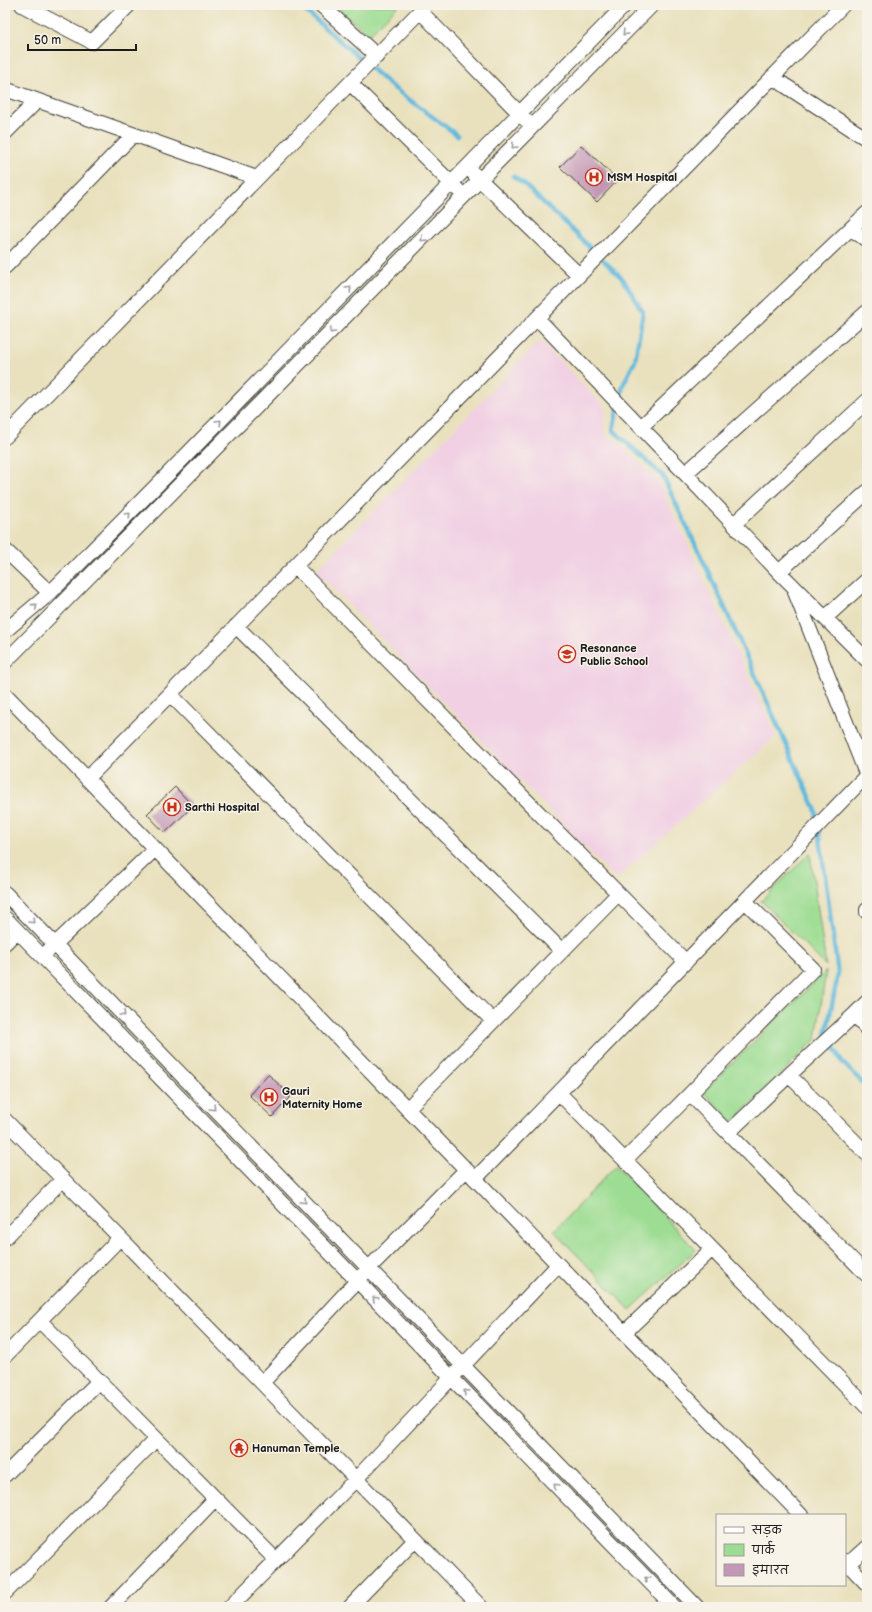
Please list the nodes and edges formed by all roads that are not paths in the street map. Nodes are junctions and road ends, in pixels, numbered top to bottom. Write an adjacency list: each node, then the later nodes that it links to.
1 (128, 5): 6 (street)
2 (321, 5): 8 (street)
3 (625, 5): 13 (street)
4 (652, 5): 14 (street, one-way to 14)
5 (843, 5): 9 (street)
6 (29, 6)
7 (423, 8): 8 (street); 13 (street)
8 (370, 62): 10 (street)
9 (772, 77): 17 (street); 27 (street)
10 (350, 83): 19 (street); 21 (street)
11 (5, 89): 12 (street)
12 (37, 101): 15 (street); 16 (street)
13 (520, 113): 14 (street); 18 (street)
14 (533, 127): 20 (street, one-way to 20)
15 (5, 133)
16 (133, 134): 19 (street); 26 (street)
17 (867, 139)
18 (467, 167): 20 (street); 21 (street)
19 (257, 178): 32 (street)
20 (481, 180): 22 (street); 27 (street)
21 (451, 184): 22 (street); 41 (street, one-way to 21)
22 (464, 197): 46 (street, one-way to 46)
23 (867, 213): 24 (street)
24 (851, 229): 25 (street); 31 (street)
25 (867, 240)
26 (5, 267)
27 (579, 275): 29 (street)
28 (867, 312): 33 (street)
29 (538, 318): 31 (street); 37 (street)
30 (867, 401): 35 (street)
31 (641, 427): 33 (street)
32 (5, 437)
33 (686, 473): 35 (street)
34 (867, 492): 38 (street)
35 (734, 524): 38 (street)
36 (5, 550): 41 (street)
37 (295, 566): 43 (street); 53 (street)
38 (780, 572): 40 (street)
39 (867, 580): 42 (street)
40 (792, 585): 42 (street); 49 (street)
41 (50, 593): 44 (street, one-way to 41)
42 (825, 618): 45 (street)
43 (236, 626): 48 (street); 59 (street)
44 (5, 631)
45 (867, 660)
46 (5, 662)
47 (5, 694): 50 (street)
48 (170, 694): 50 (street); 64 (street)
49 (867, 776): 54 (street)
50 (87, 779): 51 (street)
51 (155, 849): 58 (street); 69 (street)
52 (5, 893): 58 (street, one-way to 58)
53 (618, 894): 59 (street); 61 (street)
54 (745, 901): 61 (street); 68 (street)
55 (5, 918): 56 (street)
56 (18, 931): 57 (street); 60 (street)
57 (5, 943)
58 (55, 944): 60 (street); 80 (street, one-way to 80)
59 (562, 951): 64 (street)
60 (42, 956): 82 (street)
61 (686, 962): 67 (street)
62 (867, 1002): 63 (street)
63 (854, 1015): 65 (street); 66 (street)
64 (493, 1021): 69 (street)
65 (867, 1029)
66 (789, 1075): 71 (street); 72 (street)
67 (559, 1093): 73 (street); 74 (street)
68 (690, 1094): 71 (street); 73 (street)
69 (407, 1109): 74 (street)
70 (5, 1120): 75 (street)
71 (728, 1133): 81 (street)
72 (867, 1154)
73 (625, 1160): 78 (street)
74 (471, 1174): 79 (street); 80 (street)
75 (63, 1179): 76 (street); 77 (street)
76 (5, 1238)
77 (120, 1238): 83 (street); 89 (street)
78 (712, 1249): 84 (street); 90 (street)
79 (558, 1265): 84 (street); 86 (street)
80 (369, 1268): 82 (street); 86 (street)
81 (867, 1275)
82 (357, 1280): 87 (street, one-way to 82); 89 (street)
83 (40, 1321): 85 (street); 88 (street)
84 (624, 1333): 95 (street)
85 (5, 1356)
86 (463, 1365): 87 (street); 107 (street)
87 (451, 1377): 93 (street); 106 (street, one-way to 87)
88 (99, 1381): 91 (street); 92 (street)
89 (262, 1383): 93 (street)
90 (867, 1407)
91 (156, 1439): 94 (street); 101 (street)
92 (5, 1475)
93 (356, 1480): 96 (street); 98 (street)
94 (215, 1499): 98 (street); 103 (street)
95 (800, 1514)
96 (415, 1540): 102 (street); 105 (street)
97 (867, 1547): 99 (street)
98 (276, 1560): 104 (street)
99 (847, 1563): 100 (street)
100 (867, 1584)
101 (5, 1593)
102 (474, 1605)
103 (111, 1607)
104 (230, 1607)
105 (350, 1607)
106 (674, 1607)
107 (697, 1607)

